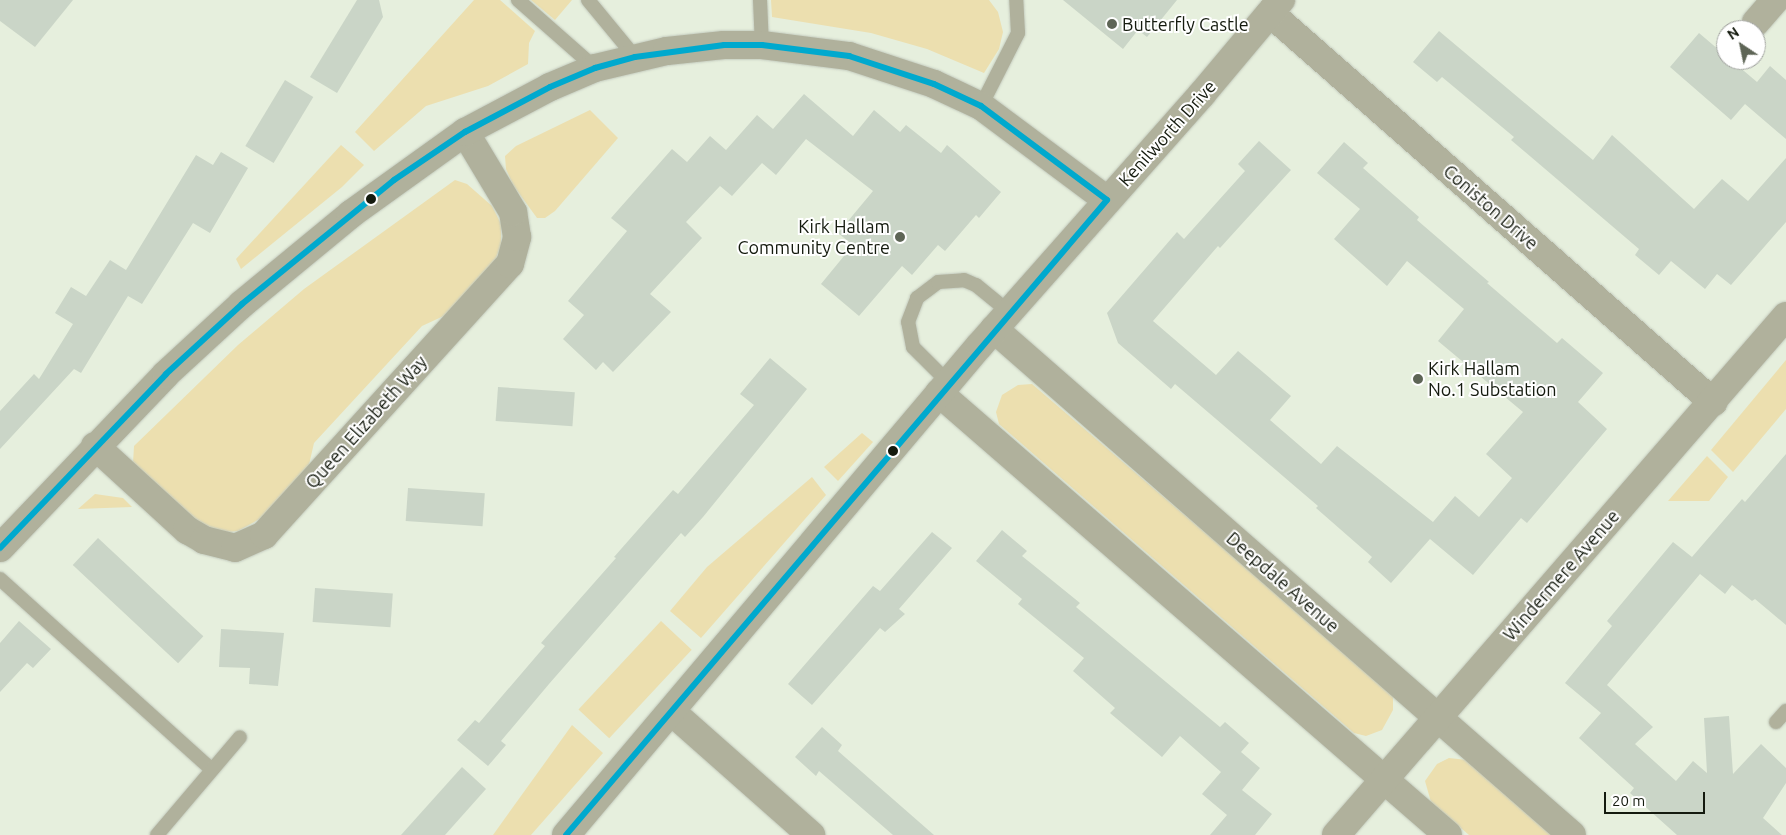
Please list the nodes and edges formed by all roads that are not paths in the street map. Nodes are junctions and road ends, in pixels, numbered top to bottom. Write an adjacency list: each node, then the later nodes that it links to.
1 (518, 0): 10 (lane)
2 (588, 0): 9 (lane)
3 (760, 0): 8 (lane)
4 (1016, 0): 11 (lane)
5 (1775, 0): 7 (street)
6 (1275, 6): 13 (street, Kenilworth Drive); 17 (street, Coniston Drive)
7 (1758, 20)
8 (762, 45): 9 (street); 11 (street)
9 (634, 57): 10 (street)
10 (595, 68): 12 (street)
11 (981, 106): 13 (street)
12 (465, 132): 18 (street); 18 (street, Queen Elizabeth Way)
13 (1107, 200): 15 (street, Kenilworth Drive)
14 (1786, 316): 17 (street, Windermere Avenue)
15 (1001, 321): 16 (street, Kenilworth Drive); 16 (lane); 23 (street, Deepdale Avenue)
16 (944, 388): 22 (street, Kenilworth Drive); 27 (street)
17 (1713, 402): 23 (street, Windermere Avenue)
18 (95, 446): 19 (street)
19 (0, 548)
20 (0, 578): 26 (lane)
21 (1786, 710): 24 (lane)
22 (672, 712): 29 (street, Kenilworth Drive); 30 (street)
23 (1437, 717): 27 (street, Windermere Avenue); 33 (street, Deepdale Avenue)
24 (1776, 722)
25 (240, 737): 26 (lane)
26 (212, 770): 28 (lane)
27 (1384, 780): 31 (street, Windermere Avenue); 32 (street)
28 (157, 835)
29 (566, 835)
30 (811, 835)
31 (1336, 835)
32 (1448, 835)
33 (1572, 835)

